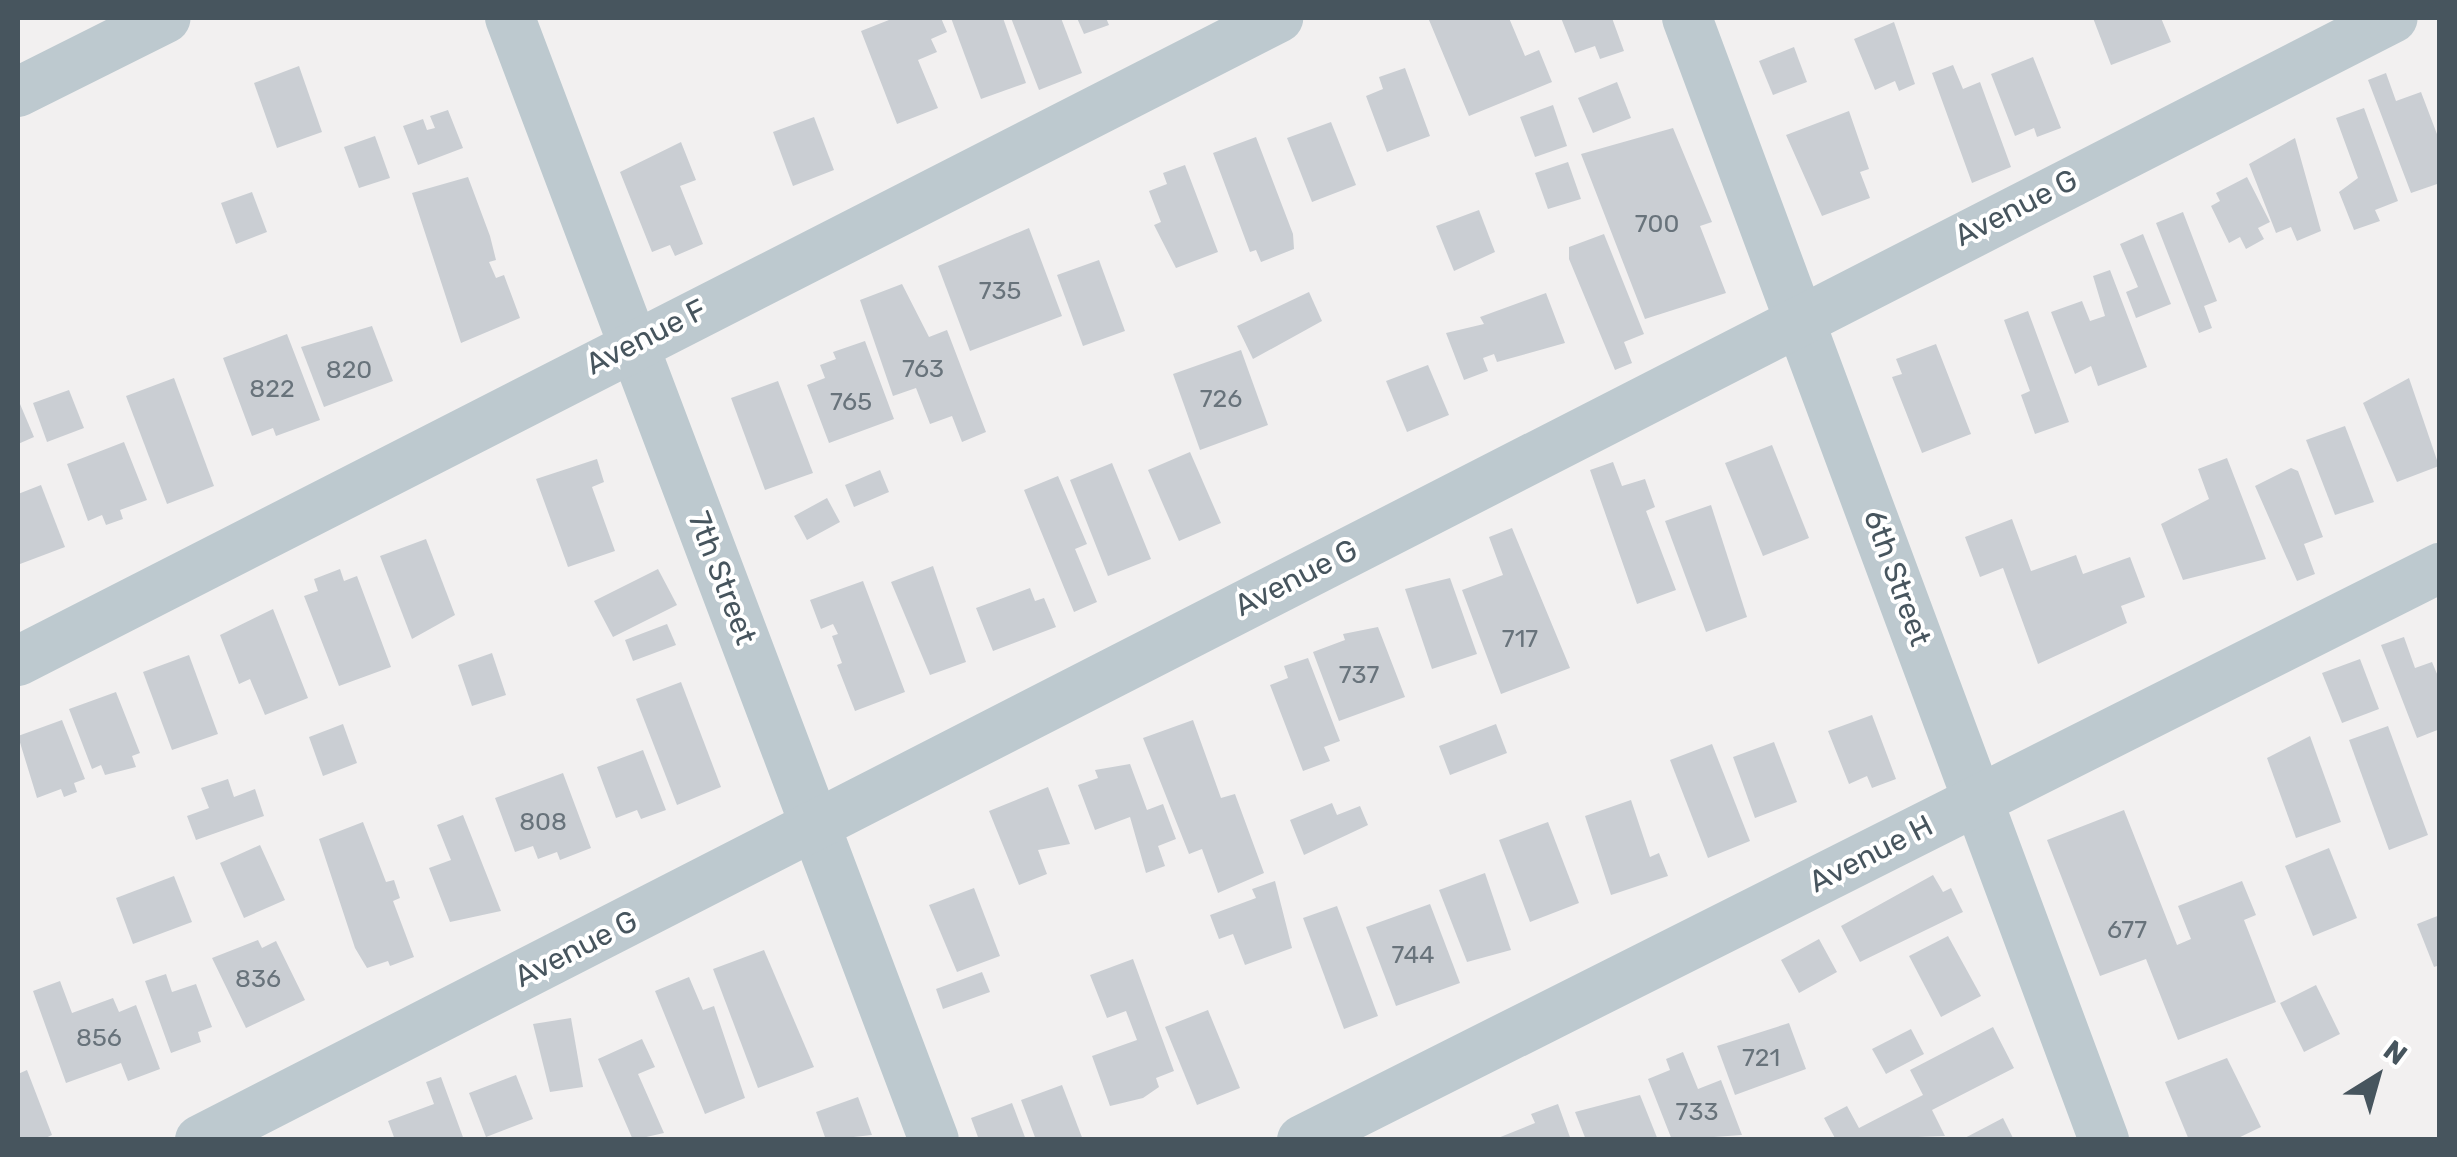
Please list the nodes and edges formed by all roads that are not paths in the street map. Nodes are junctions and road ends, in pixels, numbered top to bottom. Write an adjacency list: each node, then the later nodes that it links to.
1 (166, 18): 6 (street)
2 (510, 18): 8 (street, 7th Street)
3 (1278, 18): 8 (street, Avenue F)
4 (1687, 18): 7 (street, 6th Street)
5 (2393, 18): 7 (street, Avenue G)
6 (18, 92)
7 (1801, 317): 11 (street, 6th Street); 12 (street, Avenue G)
8 (633, 343): 10 (street, Avenue F); 12 (street, 7th Street)
9 (2440, 568): 11 (street, Avenue H)
10 (18, 661)
11 (1979, 800): 15 (street, Avenue H); 16 (street, 6th Street)
12 (816, 827): 13 (street, Avenue G); 14 (street, 7th Street)
13 (200, 1140)
14 (934, 1140)
15 (1302, 1140)
16 (2104, 1140)

